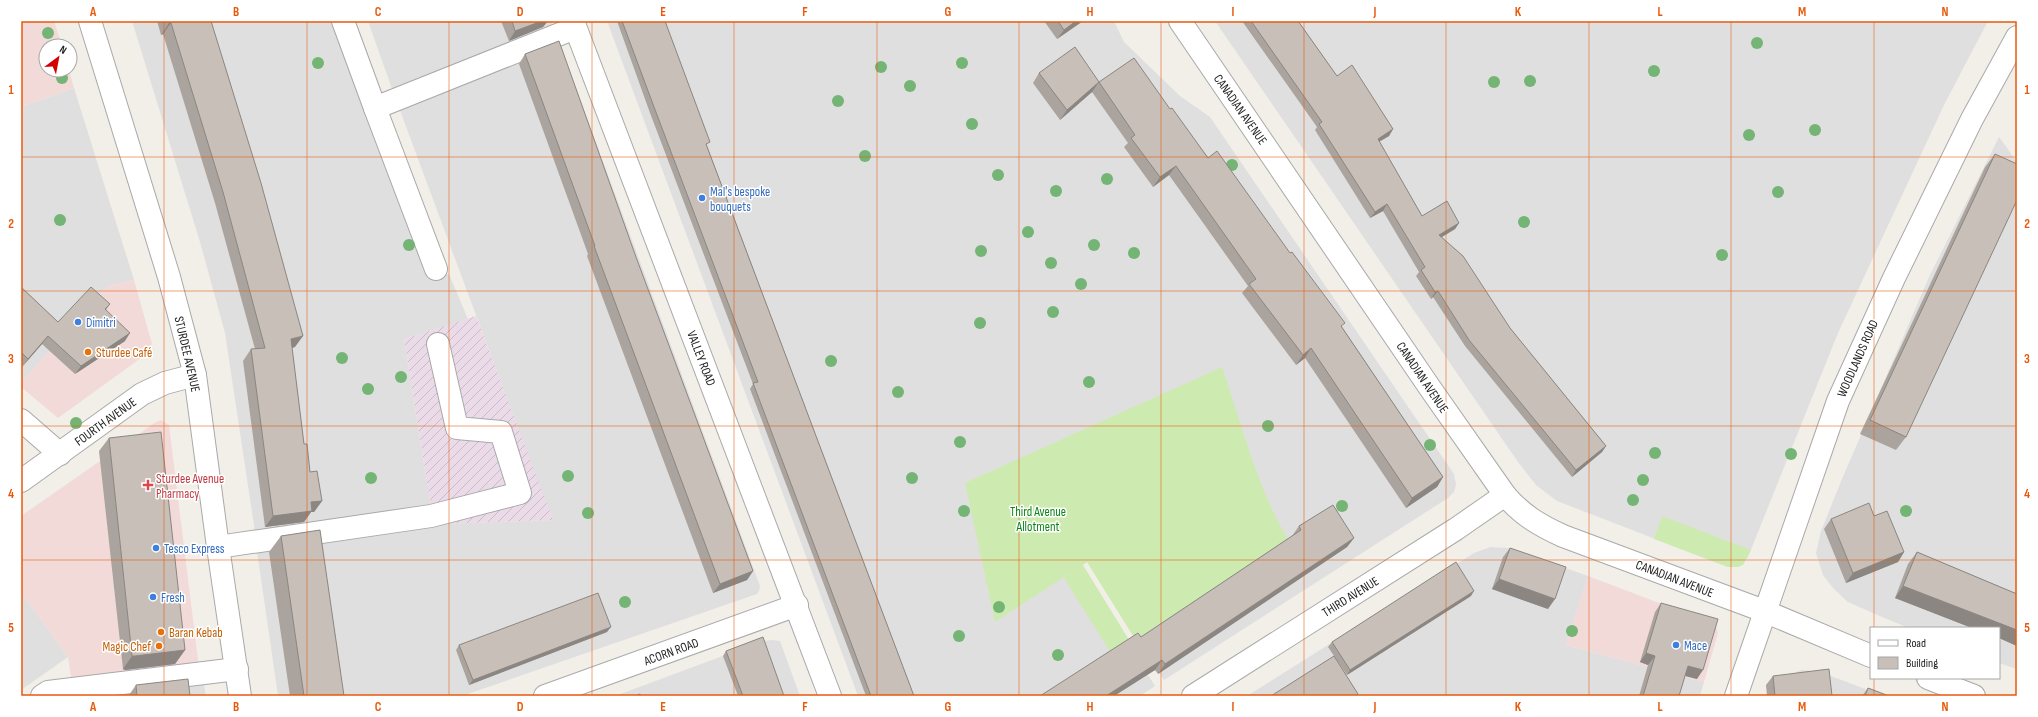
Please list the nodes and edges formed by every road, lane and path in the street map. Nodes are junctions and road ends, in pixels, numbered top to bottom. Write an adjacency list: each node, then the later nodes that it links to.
1 (90, 21): 9 (street, STURDEE AVENUE)
2 (343, 21): 6 (street)
3 (1180, 21): 13 (street, CANADIAN AVENUE)
4 (574, 24): 6 (street); 15 (street, VALLEY ROAD)
5 (2017, 37): 16 (street, WOODLANDS ROAD)
6 (375, 108): 7 (street)
7 (436, 269)
8 (438, 344): 14 (street)
9 (195, 375): 11 (street, FOURTH AVENUE); 14 (street, STURDEE AVENUE)
10 (21, 420): 11 (street)
11 (60, 454): 12 (street, FOURTH AVENUE)
12 (21, 481)
13 (1505, 495): 16 (street, CANADIAN AVENUE); 24 (street, THIRD AVENUE)
14 (218, 547): 18 (street, STURDEE AVENUE)
15 (797, 605): 22 (street, ACORN ROAD); 23 (street, VALLEY ROAD)
16 (1764, 611): 17 (street, CANADIAN AVENUE); 25 (street, WOODLANDS ROAD)
17 (1870, 656)
18 (237, 669): 20 (street); 21 (street, STURDEE AVENUE)
19 (1931, 679): 26 (street)
20 (42, 696)
21 (240, 696)
22 (545, 696)
23 (830, 696)
24 (1193, 696)
25 (1736, 696)
26 (1974, 696)

